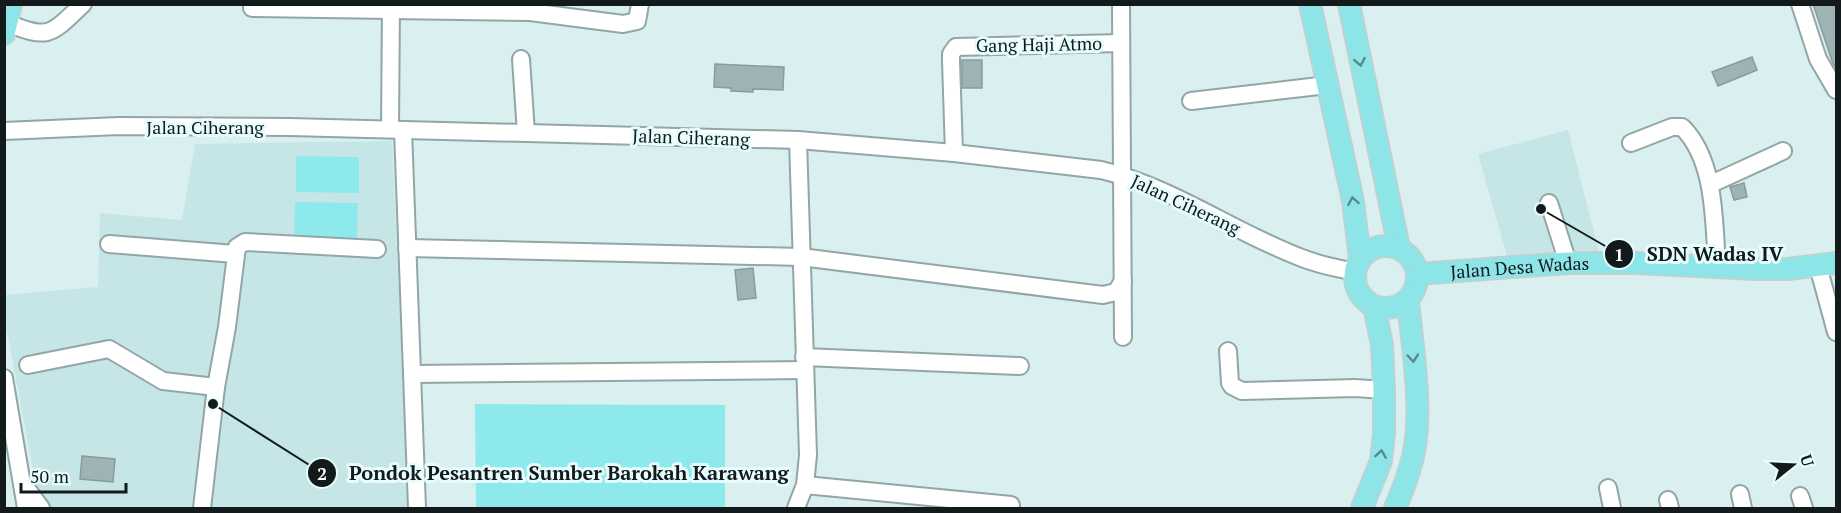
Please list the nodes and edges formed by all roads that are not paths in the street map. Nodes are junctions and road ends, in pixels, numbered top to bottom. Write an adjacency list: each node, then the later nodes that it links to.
1 (83, 4): 10 (street)
2 (640, 4): 9 (street)
3 (1121, 4): 11 (street)
4 (1310, 4): 13 (main road)
5 (1349, 4): 28 (main road, one-way to 28)
6 (1800, 4): 14 (street)
7 (252, 8): 8 (street)
8 (391, 8): 9 (street); 16 (street)
9 (530, 8)
10 (7, 20)
11 (1121, 43): 22 (street, Gang Haji Atmo); 23 (street)
12 (521, 59): 18 (street)
13 (1328, 86): 15 (street); 34 (main road, one-way to 13)
14 (1836, 90)
15 (1191, 100)
16 (397, 130): 17 (street, Jalan Ciherang); 18 (street, Jalan Ciherang); 27 (street)
17 (4, 131)
18 (526, 133): 19 (street, Jalan Ciherang)
19 (798, 140): 22 (street, Jalan Ciherang); 31 (street)
20 (1631, 143): 24 (street)
21 (1783, 151): 24 (street)
22 (954, 153): 23 (street, Jalan Ciherang)
23 (1123, 175): 34 (street, Jalan Ciherang); 37 (street)
24 (1711, 184): 35 (street)
25 (1549, 203): 32 (street)
26 (110, 244): 30 (street)
27 (406, 248): 31 (street); 46 (street)
28 (1399, 248): 34 (main road); 36 (main road)
29 (377, 249): 30 (street)
30 (235, 254): 48 (street)
31 (801, 257): 37 (street); 43 (street)
32 (1568, 263): 35 (main road, Jalan Desa Wadas); 36 (main road, Jalan Desa Wadas)
33 (1827, 264): 35 (main road, Jalan Desa Wadas); 40 (street)
34 (1357, 266): 39 (main road)
35 (1717, 268)
36 (1418, 274): 38 (main road)
37 (1123, 281): 41 (street)
38 (1408, 300): 39 (main road); 60 (main road, one-way to 60)
39 (1374, 306): 49 (main road)
40 (1836, 332)
41 (1124, 337)
42 (1228, 351): 49 (street)
43 (804, 363): 45 (street); 46 (street); 51 (street)
44 (28, 365): 48 (street)
45 (1020, 366)
46 (412, 374): 57 (street)
47 (4, 378): 50 (street)
48 (216, 387): 56 (street)
49 (1384, 390): 59 (main road, one-way to 49)
50 (21, 482): 54 (street); 55 (street)
51 (805, 485): 53 (street); 58 (street)
52 (1608, 488): 61 (street)
53 (1011, 505)
54 (26, 508)
55 (41, 508)
56 (202, 508)
57 (417, 508)
58 (796, 508)
59 (1362, 508)
60 (1395, 508)
61 (1612, 508)

